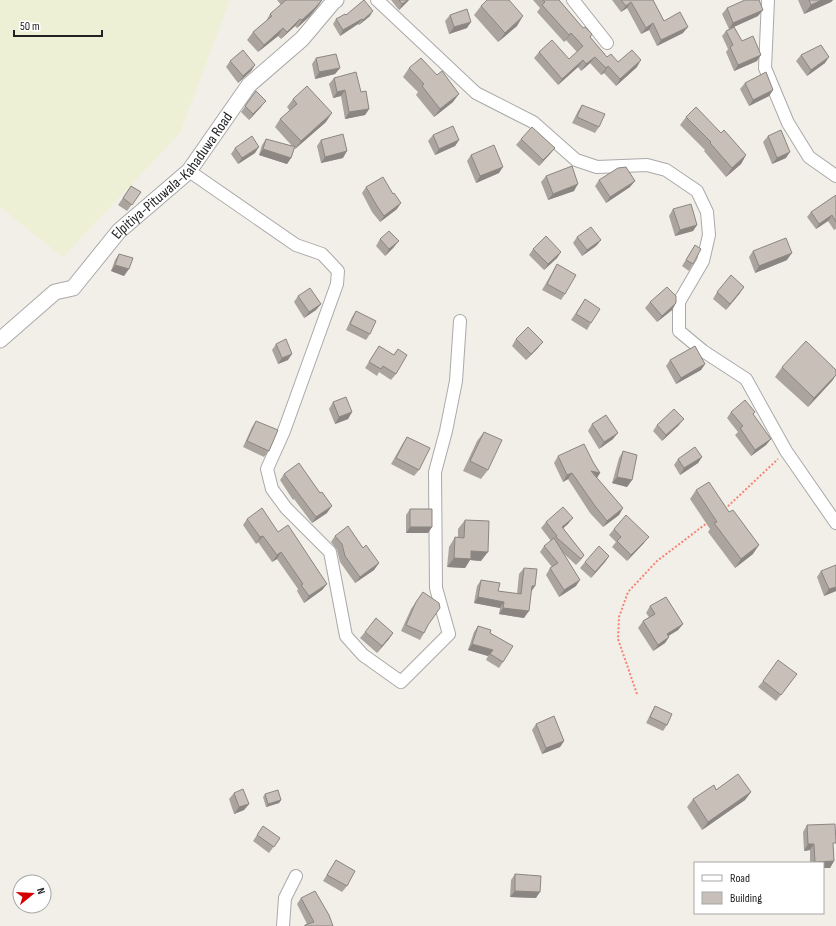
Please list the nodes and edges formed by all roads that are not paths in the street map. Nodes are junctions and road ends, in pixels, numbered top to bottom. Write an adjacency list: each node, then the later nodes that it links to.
1 (336, 0): 6 (street, Elpitiya-Pituwala-Kahaduwa Road)
2 (377, 0): 10 (street)
3 (572, 0): 5 (street)
4 (768, 0): 7 (street)
5 (607, 43)
6 (189, 172): 8 (street); 9 (street, Elpitiya-Pituwala-Kahaduwa Road)
7 (836, 176)
8 (460, 321)
9 (0, 340)
10 (836, 523)
11 (296, 876): 12 (street)
12 (283, 926)

